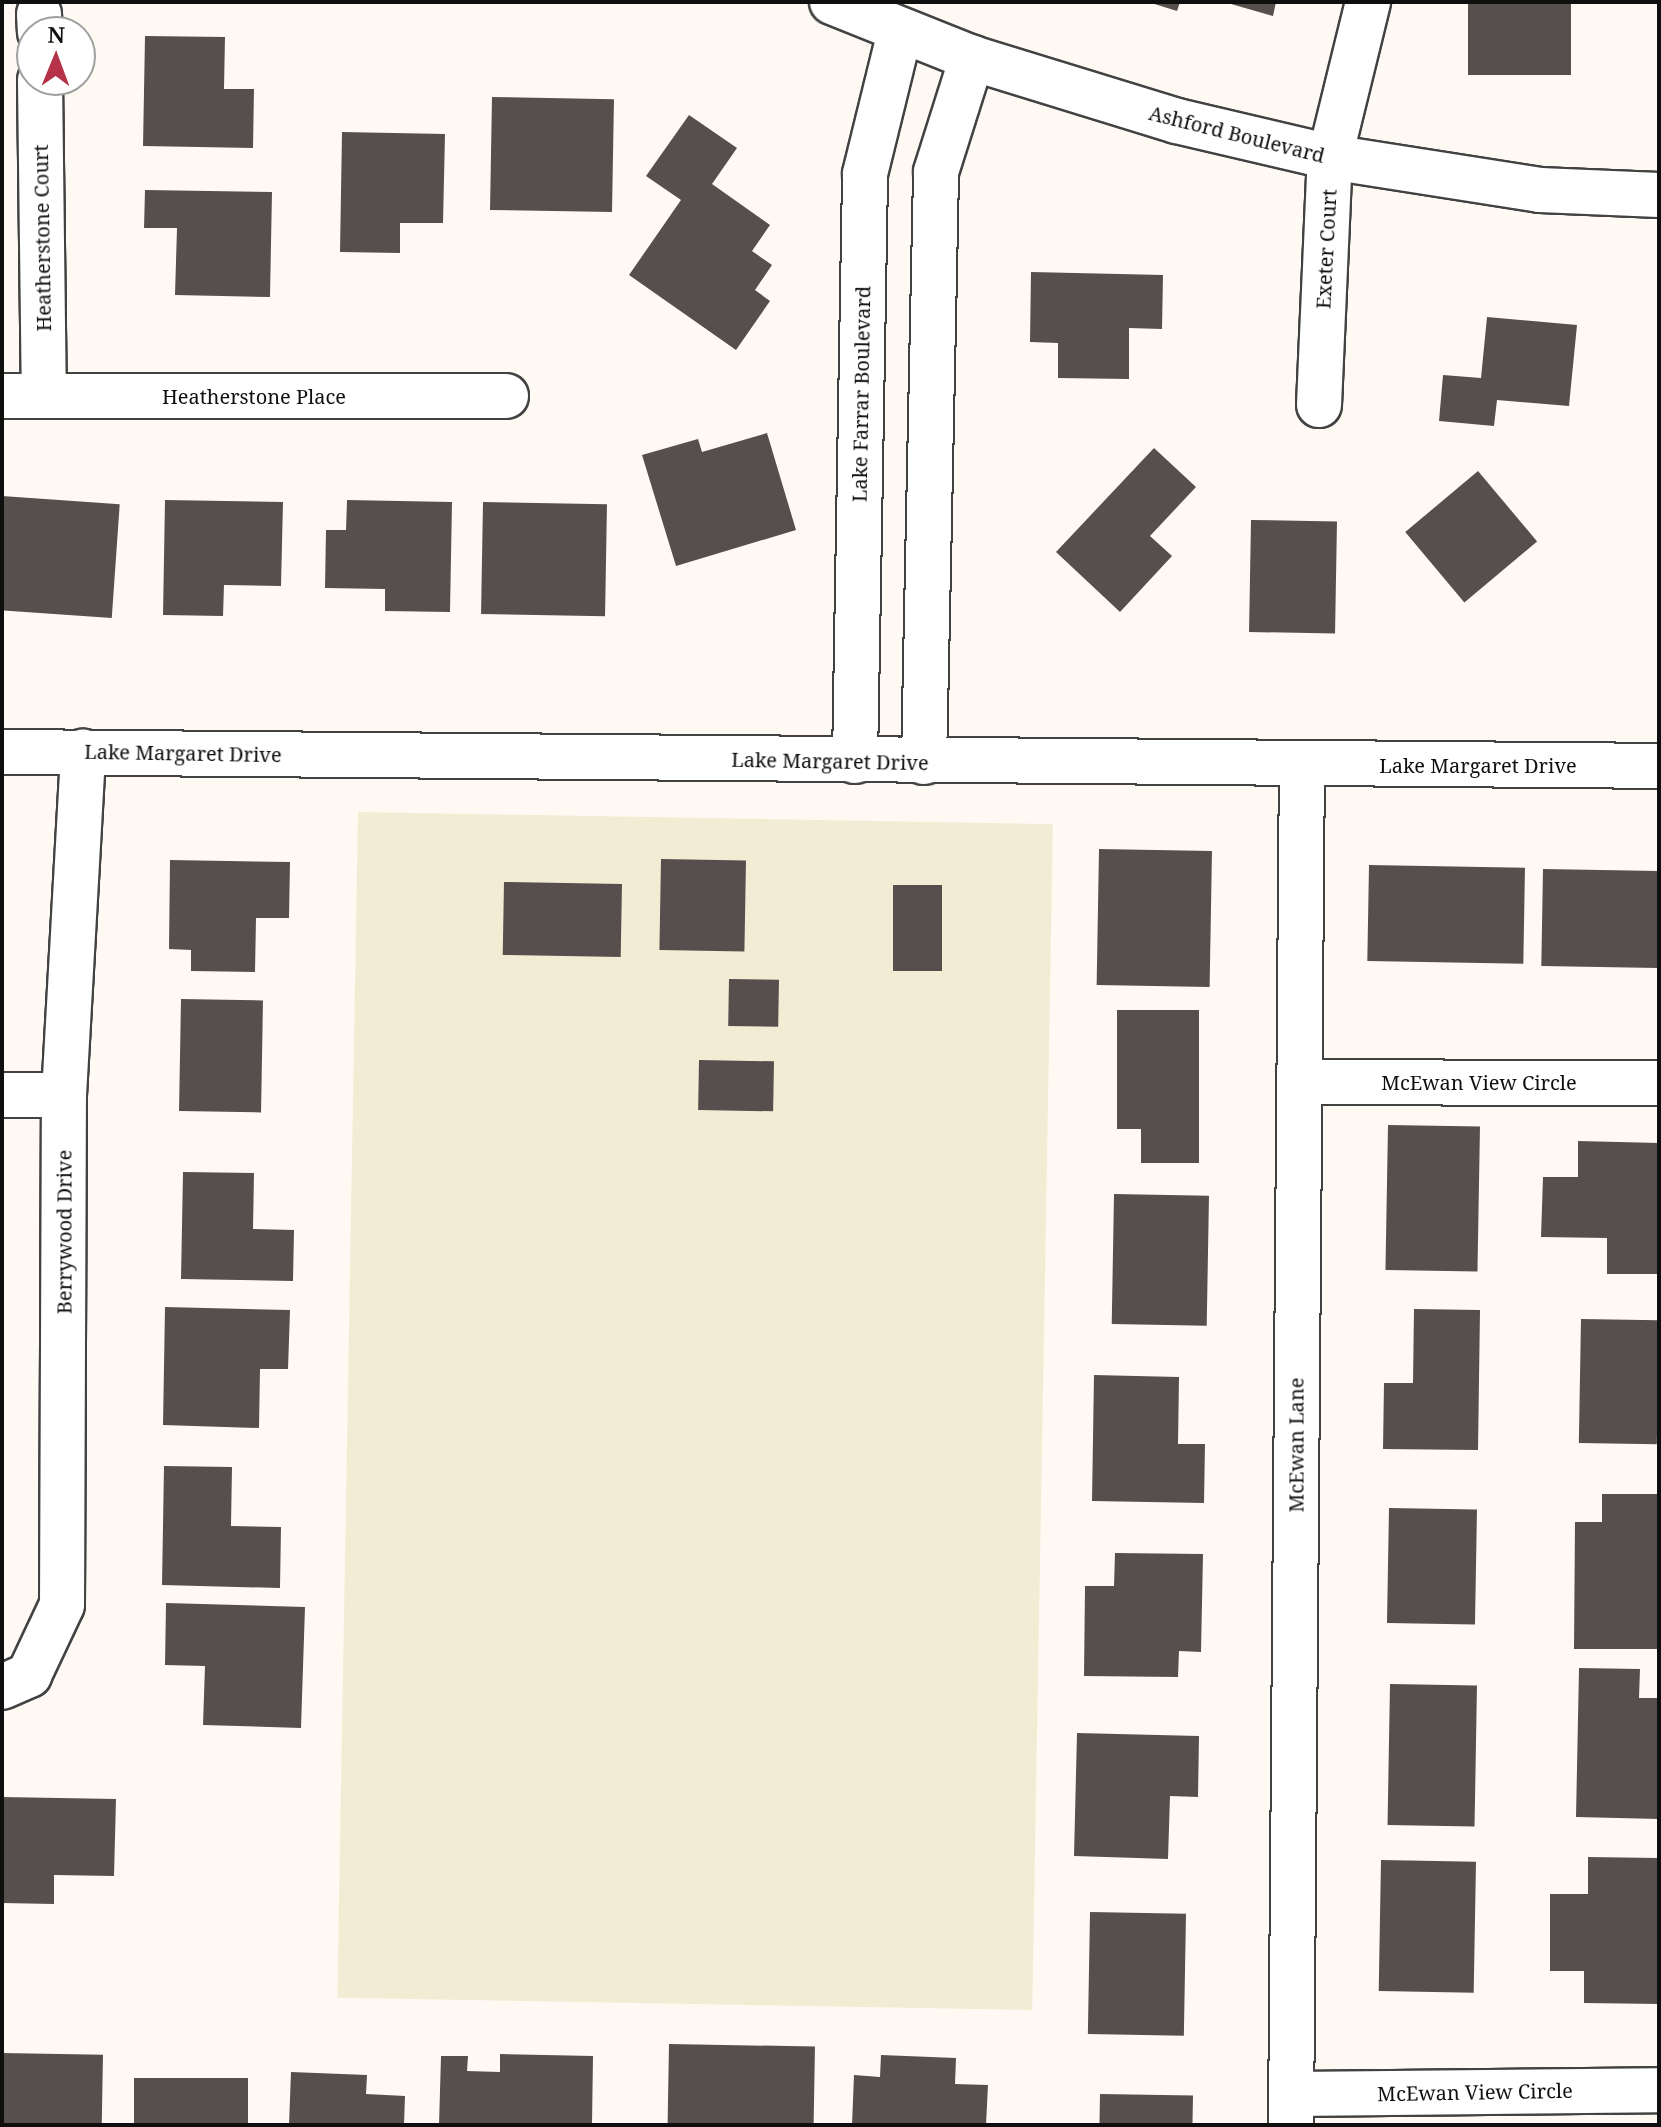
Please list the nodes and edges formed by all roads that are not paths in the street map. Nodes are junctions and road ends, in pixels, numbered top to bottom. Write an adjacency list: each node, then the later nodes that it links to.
1 (832, 2): 3 (street, Ashford Boulevard)
2 (1368, 2): 6 (street, Exeter Court)
3 (900, 31): 4 (street, Ashford Boulevard); 13 (street, Lake Farrar Boulevard)
4 (972, 58): 6 (street, Ashford Boulevard); 14 (street)
5 (39, 96): 8 (street, Heatherstone Court)
6 (1330, 157): 7 (street, Ashford Boulevard); 10 (street, Exeter Court)
7 (1659, 195)
8 (23, 396): 9 (street, Heatherstone Place)
9 (506, 396)
10 (1319, 405)
11 (2, 752): 12 (street, Lake Margaret Drive)
12 (83, 752): 13 (street, Lake Margaret Drive); 20 (street, Berrywood Drive)
13 (855, 761): 14 (street, Lake Margaret Drive)
14 (924, 762): 15 (street, Lake Margaret Drive)
15 (1302, 765): 16 (street, Lake Margaret Drive); 17 (street, McEwan Lane)
16 (1659, 766)
17 (1299, 1082): 18 (street, McEwan View Circle); 23 (street, McEwan Lane)
18 (1659, 1083)
19 (2, 1095): 20 (street)
20 (64, 1095): 21 (street, Berrywood Drive)
21 (2, 1687)
22 (1659, 2090): 23 (street, McEwan View Circle)
23 (1292, 2109)

